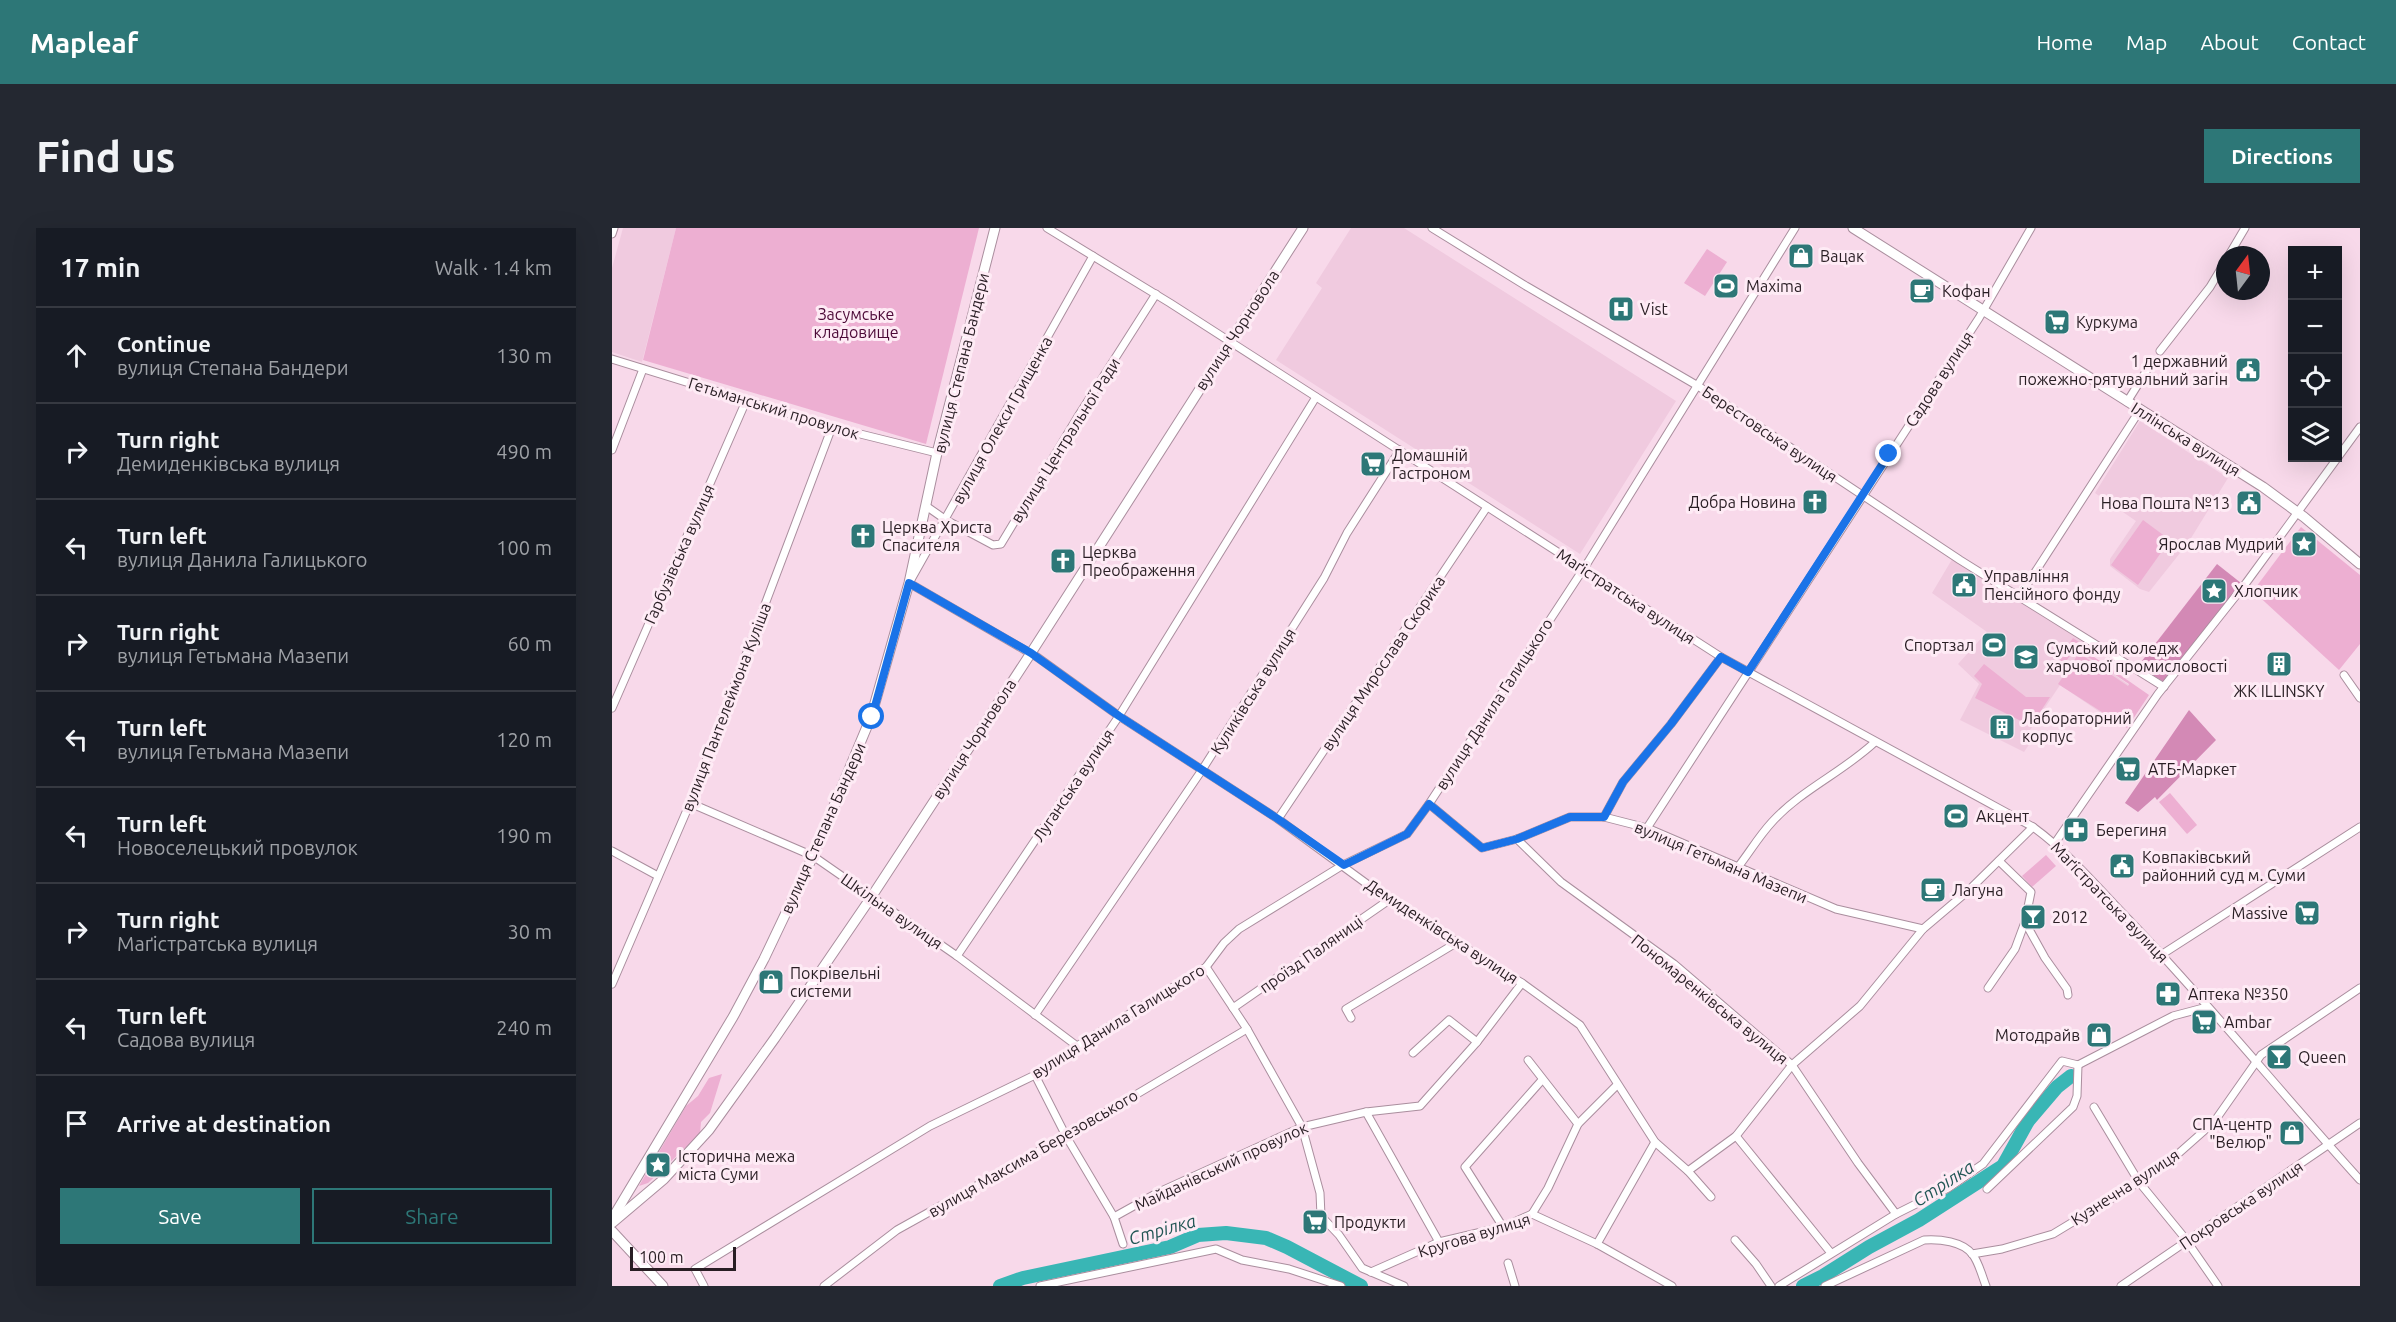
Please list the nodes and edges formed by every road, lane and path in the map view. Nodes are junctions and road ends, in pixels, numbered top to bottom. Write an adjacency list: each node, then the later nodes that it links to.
1 (614, 228): 10 (street)
2 (995, 228): 30 (main road, вулиця Степана Бандери)
3 (1047, 228): 12 (street, Маґістратська вулиця)
4 (1303, 228): 16 (main road, вулиця Чорновола)
5 (1432, 228): 21 (street, Берестовська вулиця)
6 (1796, 228): 21 (street, вулиця Данила Галицького)
7 (1853, 228): 15 (main road, Іллінська вулиця)
8 (2031, 228): 15 (street, Садова вулиця)
9 (2245, 228): 11 (street)
10 (612, 234)
11 (2234, 246)
12 (1093, 256): 14 (street, Маґістратська вулиця); 35 (street, вулиця Олекси Грищенка)
13 (2216, 277): 17 (street)
14 (1156, 294): 16 (street, Маґістратська вулиця); 35 (street, вулиця Центральної Ради)
15 (1983, 311): 24 (main road, Іллінська вулиця); 31 (street, Садова вулиця)
16 (1230, 342): 22 (street, Маґістратська вулиця); 40 (main road, вулиця Чорновола)
17 (2160, 351)
18 (612, 359): 20 (street, Гетьманський провулок)
19 (2152, 362): 24 (street)
20 (643, 369): 23 (street, Гетьманський провулок); 28 (street)
21 (1698, 386): 31 (street, Берестовська вулиця); 37 (street, вулиця Данила Галицького)
22 (1316, 397): 29 (street, Маґістратська вулиця); 47 (street, Луганська вулиця)
23 (746, 401): 26 (street, Гетьманський провулок); 46 (street, Гарбузівська вулиця)
24 (2127, 402): 25 (main road, Іллінська вулиця)
25 (2140, 410): 34 (main road, Іллінська вулиця); 39 (street)
26 (832, 427): 30 (street, Гетьманський провулок); 50 (street, вулиця Пантелеймона Куліша)
27 (2360, 427): 34 (street)
28 (612, 450)
29 (1400, 450): 33 (street, Маґістратська вулиця); 49 (street, Куликівська вулиця)
30 (937, 453): 32 (main road, вулиця Степана Бандери)
31 (1863, 496): 39 (street, Берестовська вулиця); 42 (street, Садова вулиця)
32 (926, 506): 35 (street, вулиця Центральної Ради); 38 (main road, вулиця Степана Бандери)
33 (1487, 507): 37 (street, Маґістратська вулиця); 53 (street, вулиця Мирослава Скорика)
34 (2297, 512): 36 (main road, Іллінська вулиця); 44 (street)
35 (946, 520): 38 (street, вулиця Олекси Грищенка)
36 (2360, 564)
37 (1584, 568): 41 (street, Маґістратська вулиця); 51 (street, вулиця Данила Галицького)
38 (909, 583): 40 (street, Демиденківська вулиця); 60 (main road, вулиця Степана Бандери)
39 (2019, 597): 44 (street, Берестовська вулиця)
40 (1031, 653): 47 (street, Демиденківська вулиця); 65 (main road, вулиця Чорновола)
41 (1721, 657): 42 (street, Маґістратська вулиця); 52 (street)
42 (1748, 672): 48 (street, Маґістратська вулиця); 56 (street, Садова вулиця)
43 (2344, 675): 45 (street)
44 (2164, 687): 58 (street)
45 (2360, 698)
46 (612, 708)
47 (1119, 716): 49 (street, Демиденківська вулиця); 71 (street, Луганська вулиця)
48 (1875, 742): 54 (street, Маґістратська вулиця); 63 (street)
49 (1202, 770): 53 (street, Демиденківська вулиця); 80 (street, Куликівська вулиця)
50 (690, 803): 60 (street, Шкільна вулиця); 64 (street, вулиця Пантелеймона Куліша)
51 (1429, 804): 57 (street, вулиця Гетьмана Мазепи); 62 (street, вулиця Данила Галицького)
52 (1604, 817): 56 (street, вулиця Гетьмана Мазепи); 57 (street, вулиця Гетьмана Мазепи)
53 (1278, 819): 62 (street, Демиденківська вулиця)
54 (2033, 827): 58 (street, Маґістратська вулиця); 61 (street)
55 (2360, 827): 70 (street)
56 (1647, 828): 63 (street, вулиця Гетьмана Мазепи)
57 (1517, 839): 88 (street, Пономаренківська вулиця)
58 (2055, 843): 70 (street, Маґістратська вулиця)
59 (612, 850): 64 (street)
60 (813, 856): 65 (street, Шкільна вулиця); 105 (main road, вулиця Степана Бандери)
61 (1999, 861): 67 (street); 68 (street)
62 (1344, 865): 66 (street, Демиденківська вулиця); 72 (street, вулиця Данила Галицького)
63 (1738, 867): 68 (street, вулиця Гетьмана Мазепи)
64 (658, 876): 74 (street, вулиця Пантелеймона Куліша)
65 (872, 896): 71 (street, Шкільна вулиця); 107 (main road, вулиця Чорновола)
66 (1389, 900): 69 (street, Демиденківська вулиця); 79 (street, проїзд Паляниці)
67 (2025, 922): 76 (street); 77 (street)
68 (1923, 929): 88 (street)
69 (1456, 943): 73 (street, Демиденківська вулиця); 81 (street)
70 (2161, 955): 78 (street, Маґістратська вулиця)
71 (957, 956): 80 (street, Шкільна вулиця)
72 (1206, 967): 79 (street); 84 (street, вулиця Данила Галицького)
73 (1522, 983): 83 (street, Майданівський провулок); 92 (street, Демиденківська вулиця)
74 (612, 984)
75 (2360, 987): 86 (street, Кузнечна вулиця)
76 (1988, 988)
77 (2068, 995)
78 (2207, 1007): 86 (street, Маґістратська вулиця); 89 (street)
79 (1233, 1008): 82 (street)
80 (1035, 1016): 84 (street, Шкільна вулиця)
81 (1351, 1018)
82 (1247, 1029): 97 (street); 98 (street, вулиця Максима Березовського)
83 (1477, 1042): 85 (street); 94 (street, Майданівський провулок)
84 (1077, 1046): 90 (street, вулиця Данила Галицького)
85 (1413, 1053)
86 (2256, 1059): 101 (street, Маґістратська вулиця); 104 (street, Кузнечна вулиця)
87 (1528, 1060): 91 (street)
88 (1792, 1065): 99 (street); 110 (street, Пономаренківська вулиця)
89 (2078, 1065): 106 (street); 110 (street)
90 (1035, 1075): 98 (street); 126 (street, вулиця Данила Галицького)
91 (1542, 1080): 95 (street); 113 (street)
92 (1617, 1085): 95 (street); 100 (street, Демиденківська вулиця)
93 (2094, 1107): 104 (street)
94 (1366, 1112): 97 (street, Майданівський провулок); 116 (street)
95 (1578, 1124): 109 (street)
96 (2360, 1124): 101 (street, Покровська вулиця)
97 (1302, 1127): 111 (street, Майданівський провулок); 123 (street)
98 (1066, 1136): 111 (street); 127 (street, вулиця Максима Березовського)
99 (1736, 1136): 102 (street); 120 (street)
100 (1655, 1142): 102 (street, Демиденківська вулиця); 119 (street)
101 (2328, 1145): 103 (street, Маґістратська вулиця); 117 (street, Покровська вулиця)
102 (1688, 1171): 108 (street, Демиденківська вулиця)
103 (2360, 1180)
104 (2139, 1182): 117 (street); 121 (street, Кузнечна вулиця)
105 (631, 1185): 107 (main road); 112 (main road, вулиця Степана Бандери)
106 (1987, 1189)
107 (645, 1197): 112 (main road, вулиця Чорновола)
108 (1711, 1197)
109 (1532, 1214): 113 (street, Кругова вулиця); 119 (street, Кругова вулиця)
110 (1896, 1214): 120 (street)
111 (1114, 1217): 118 (street)
112 (612, 1221)
113 (1503, 1227): 116 (street, Кругова вулиця)
114 (612, 1231): 125 (main road)
115 (1735, 1240): 133 (street)
116 (1439, 1242): 123 (street, Кругова вулиця)
117 (2188, 1242): 137 (street, Покровська вулиця); 138 (street)
118 (1123, 1244)
119 (1596, 1244): 132 (street, Кругова вулиця)
120 (1830, 1253): 134 (street)
121 (1972, 1254): 135 (street); 136 (street)
122 (1508, 1263): 131 (street)
123 (1371, 1272): 130 (street)
124 (1323, 1283): 128 (street); 129 (street)
125 (663, 1286)
126 (704, 1286)
127 (824, 1286)
128 (1040, 1286)
129 (1341, 1286)
130 (1404, 1286)
131 (1515, 1286)
132 (1672, 1286)
133 (1771, 1286)
134 (1779, 1286)
135 (1825, 1286)
136 (1986, 1286)
137 (2121, 1286)
138 (2218, 1286)

